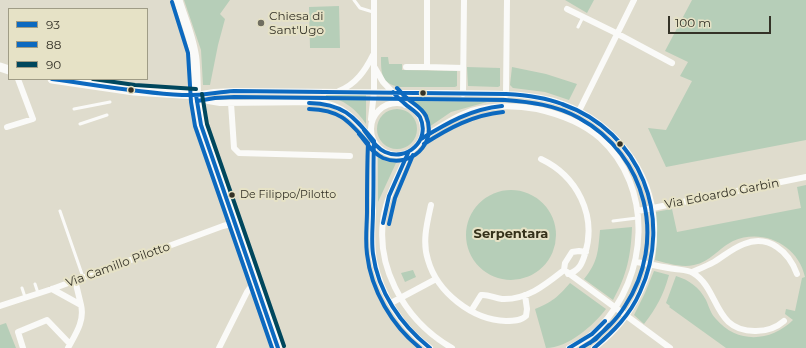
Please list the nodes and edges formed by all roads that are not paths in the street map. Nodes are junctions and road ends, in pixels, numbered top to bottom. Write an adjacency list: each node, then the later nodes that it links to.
1 (178, 0): 25 (street)
2 (354, 0): 9 (lane)
3 (374, 0): 9 (street)
4 (427, 0): 17 (street)
5 (464, 0): 18 (street)
6 (507, 0): 26 (street)
7 (634, 0): 12 (street)
8 (567, 9): 10 (street)
9 (373, 12): 13 (street)
10 (583, 16): 11 (lane); 12 (street)
11 (578, 27)
12 (616, 33): 14 (street); 31 (street)
13 (373, 53): 15 (street); 21 (street)
14 (672, 63)
15 (374, 66): 22 (street); 23 (street)
16 (406, 67): 17 (street)
17 (427, 68): 18 (street)
18 (463, 68): 24 (street)
19 (18, 80): 35 (street)
20 (59, 80): 25 (street)
21 (337, 92): 22 (street); 25 (street)
22 (374, 92): 23 (street); 36 (street)
23 (393, 92): 24 (street); 29 (street)
24 (463, 94): 26 (street)
25 (196, 95): 28 (street); 50 (street)
26 (506, 95): 31 (street)
27 (110, 102): 30 (lane)
28 (231, 103): 39 (street); 41 (street)
29 (405, 105): 36 (street); 38 (street)
30 (74, 109)
31 (579, 111): 34 (street)
32 (107, 115): 33 (lane)
33 (80, 124)
34 (602, 126): 37 (street); 45 (street)
35 (7, 128)
36 (371, 129): 39 (street)
37 (592, 132): 38 (street); 47 (street)
38 (421, 139): 40 (street)
39 (374, 141): 40 (street); 68 (street)
40 (408, 153): 67 (street)
41 (350, 156)
42 (542, 159): 51 (street)
43 (806, 177): 45 (street, Via Edoardo Garbin)
44 (431, 205): 59 (street)
45 (651, 208): 47 (street, Via Edoardo Garbin); 53 (street)
46 (60, 211): 57 (lane)
47 (638, 211): 48 (street)
48 (638, 218): 49 (lane); 52 (street)
49 (613, 221)
50 (235, 223): 57 (street, Via Camillo Pilotto); 60 (street)
51 (586, 252): 54 (street); 54 (street)
52 (636, 262): 53 (street); 71 (street)
53 (650, 265): 55 (street); 73 (street)
54 (566, 272): 65 (street); 71 (street)
55 (692, 272): 56 (street); 74 (street)
56 (797, 274)
57 (83, 277): 58 (street, Via Camillo Pilotto)
58 (74, 278): 63 (street, Via Camillo Pilotto); 69 (street)
59 (436, 279): 67 (street); 72 (street)
60 (255, 281): 77 (street); 78 (street)
61 (35, 284): 64 (lane)
62 (22, 288): 66 (lane)
63 (52, 289): 64 (street, Via Camillo Pilotto); 69 (street)
64 (38, 293): 66 (street, Via Camillo Pilotto)
65 (525, 295): 72 (street); 72 (street)
66 (25, 297): 70 (street, Via Camillo Pilotto)
67 (401, 298): 68 (street); 80 (street)
68 (391, 303): 79 (street)
69 (80, 305): 75 (street)
70 (0, 306)
71 (616, 308): 73 (street); 81 (street)
72 (471, 311)
73 (627, 316): 82 (street); 83 (street)
74 (784, 321)
75 (69, 346): 76 (street)
76 (23, 348)
77 (219, 348)
78 (278, 348)
79 (430, 348)
80 (452, 348)
81 (569, 348)
82 (594, 348)
83 (670, 348)

